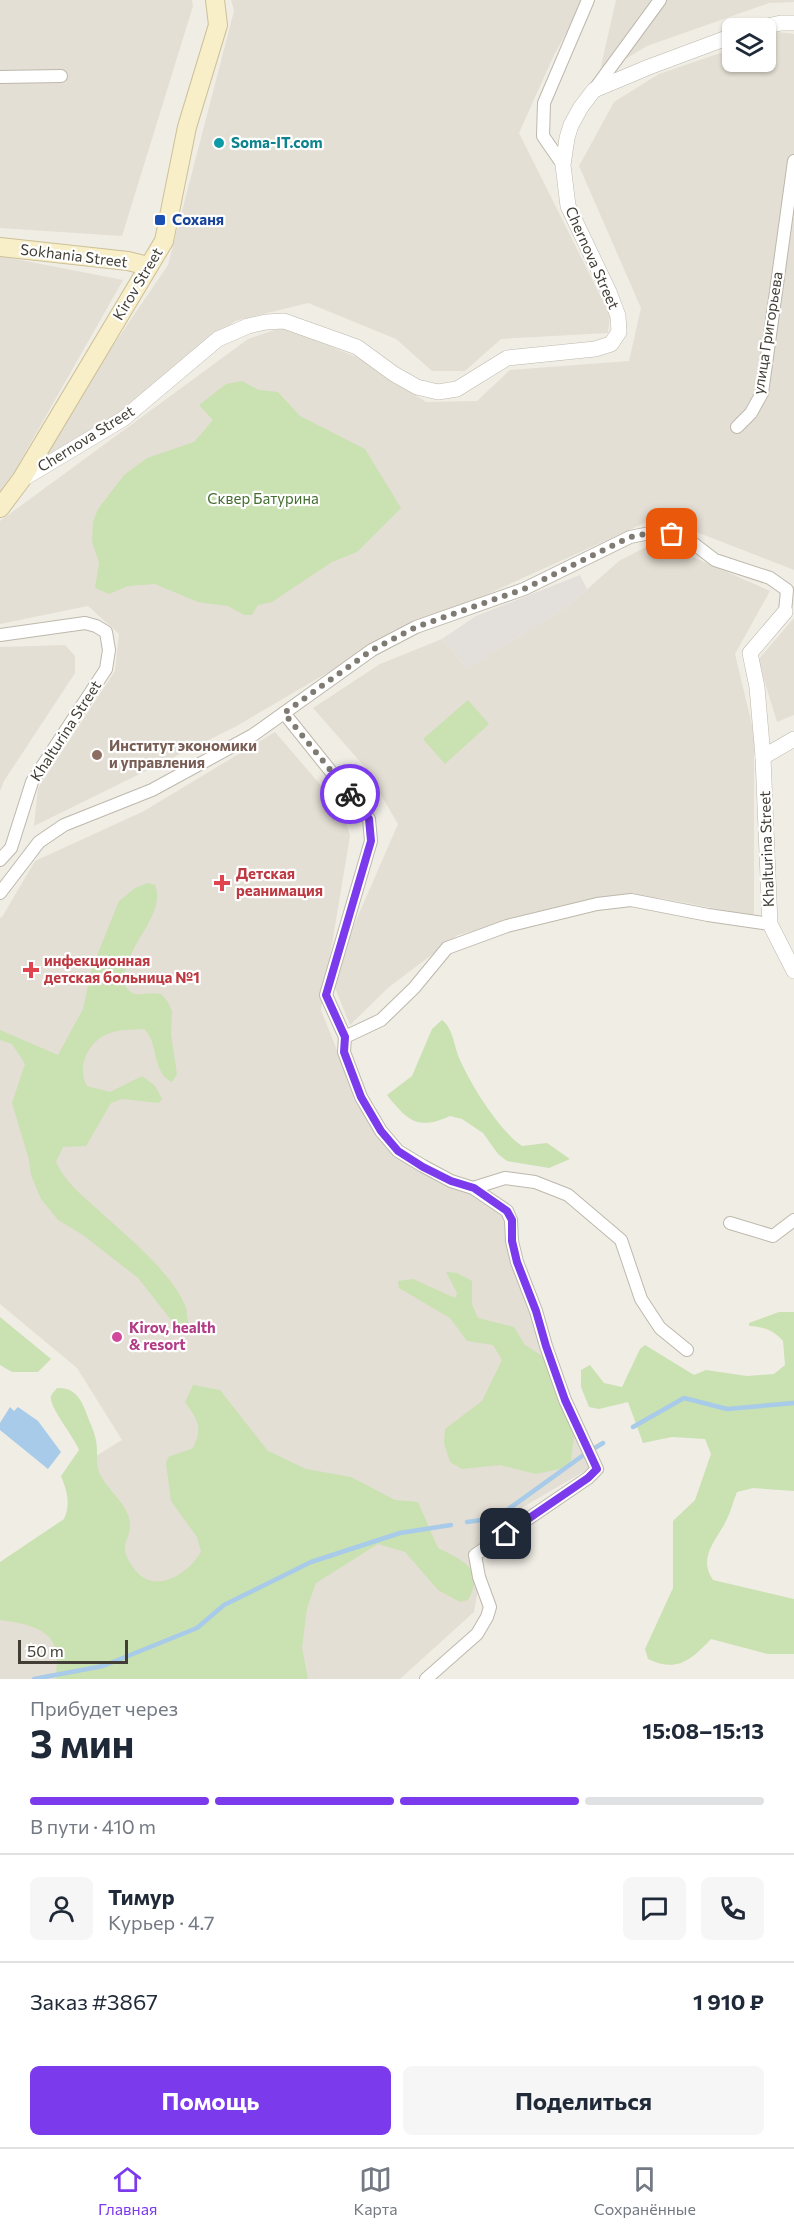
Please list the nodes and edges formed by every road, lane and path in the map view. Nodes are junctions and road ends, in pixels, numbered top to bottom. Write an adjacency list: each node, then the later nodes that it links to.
1 (215, 0): 13 (main road, Kirov Street)
2 (588, 0): 11 (street)
3 (660, 0): 9 (street)
4 (794, 23): 5 (street)
5 (776, 24)
6 (722, 40): 9 (street)
7 (61, 76): 8 (street)
8 (0, 77)
9 (594, 90): 11 (street, Chernova Street)
10 (794, 161): 14 (street, улица Григорьева)
11 (563, 165): 15 (street, Chernova Street)
12 (0, 247): 13 (main road, Sokhania Street)
13 (148, 266): 15 (main road, Kirov Street)
14 (737, 427)
15 (21, 480): 16 (main road, Kirov Street)
16 (0, 508)
17 (785, 612): 19 (street); 21 (street, Khalturina Street)
18 (0, 634): 22 (street, Khalturina Street)
19 (284, 713): 23 (street); 26 (street)
20 (794, 739): 21 (street)
21 (763, 757): 24 (street, Khalturina Street)
22 (0, 860)
23 (0, 892)
24 (770, 924): 25 (street, Khalturina Street); 26 (street)
25 (794, 971)
26 (345, 1037): 27 (street)
27 (474, 1188): 30 (street); 31 (street)
28 (794, 1220): 29 (street)
29 (730, 1223)
30 (687, 1350)
31 (426, 1679)

